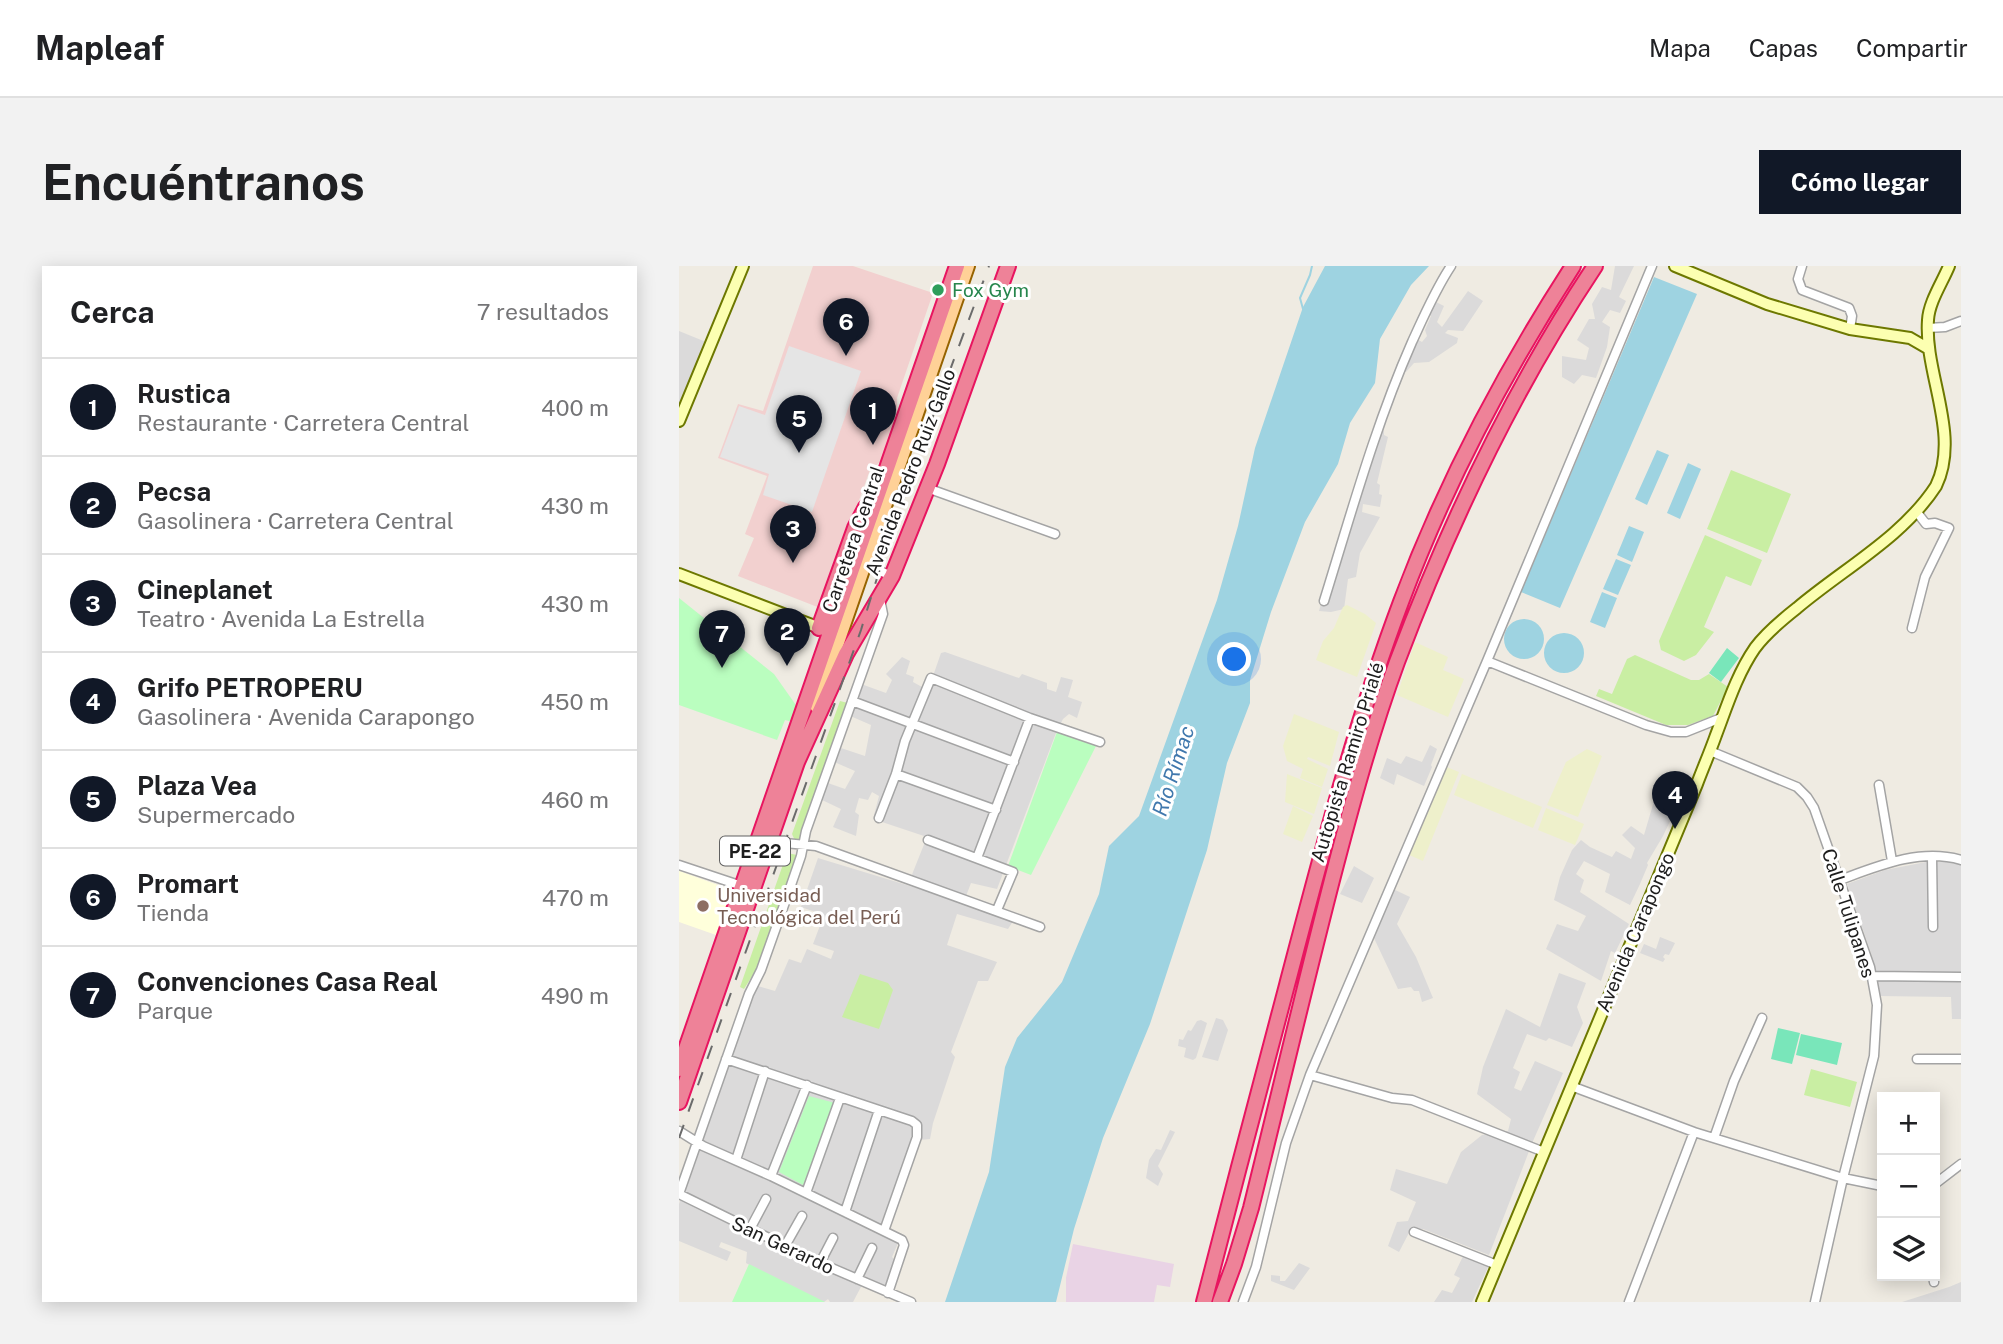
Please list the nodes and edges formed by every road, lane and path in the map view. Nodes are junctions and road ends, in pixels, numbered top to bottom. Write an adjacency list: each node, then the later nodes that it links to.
1 (743, 266): 17 (street)
2 (957, 266): 28 (highway, Carretera Central / PE-22)
3 (968, 266): 21 (main road, Carretera Central)
4 (1009, 266): 18 (highway, Avenida Pedro Ruiz Gallo / PE-22)
5 (1451, 266): 25 (street)
6 (1573, 266): 97 (highway, Autopista Ramiro Prialé)
7 (1595, 266): 98 (highway, Autopista Ramiro Prialé)
8 (1652, 266): 29 (street)
9 (1675, 266): 13 (street)
10 (1802, 266): 13 (street)
11 (1949, 266): 14 (street, Avenida Carapongo)
12 (1961, 321): 14 (street)
13 (1850, 329): 15 (street)
14 (1928, 329): 15 (street); 16 (street, Avenida Carapongo)
15 (1910, 338): 16 (street)
16 (1929, 349): 19 (street, Avenida Carapongo)
17 (679, 421)
18 (927, 488): 20 (street); 23 (highway, Avenida Pedro Ruiz Gallo / PE-22)
19 (1916, 511): 26 (street); 32 (street, Avenida Carapongo)
20 (1055, 534)
21 (865, 565): 23 (street); 28 (main road, Carretera Central)
22 (679, 574): 28 (street)
23 (892, 576): 24 (highway, Avenida Pedro Ruiz Gallo / PE-22)
24 (880, 599): 27 (highway, Avenida Pedro Ruiz Gallo / PE-22); 30 (street)
25 (1324, 601)
26 (1912, 628)
27 (861, 630): 28 (street); 36 (highway, Avenida Pedro Ruiz Gallo / PE-22)
28 (830, 631): 36 (main road, Carretera Central); 42 (highway, Carretera Central / PE-22)
29 (1487, 661): 32 (street); 64 (street)
30 (852, 701): 33 (street); 44 (street)
31 (1030, 718): 33 (street); 34 (street); 37 (street)
32 (1721, 718): 35 (street, Avenida Carapongo)
33 (912, 723): 37 (street); 38 (street)
34 (1100, 743)
35 (1710, 751): 50 (street, Calle Tulipanes); 66 (street, Avenida Carapongo)
36 (797, 762): 42 (highway, Carretera Central / PE-22)
37 (1014, 762): 40 (street)
38 (896, 774): 40 (street); 41 (street)
39 (1879, 785): 48 (street)
40 (996, 810): 46 (street)
41 (879, 818)
42 (766, 836): 44 (street); 51 (highway, Carretera Central / PE-22); 57 (highway, Carretera Central / PE-22)
43 (928, 840): 46 (street)
44 (802, 845): 52 (street); 59 (street)
45 (1932, 856): 47 (street); 48 (street); 54 (street)
46 (977, 858): 52 (street)
47 (1961, 860)
48 (1892, 861): 50 (street)
49 (679, 865): 51 (street)
50 (1840, 880): 55 (street, Calle Tulipanes)
51 (743, 886): 57 (highway, Carretera Central / PE-22)
52 (997, 910): 53 (street)
53 (1040, 927)
54 (1933, 927)
55 (1872, 976): 56 (street); 78 (street, Calle Tulipanes)
56 (1961, 977)
57 (707, 1006): 62 (highway, Carretera Central / PE-22); 68 (highway, Carretera Central / PE-22)
58 (1762, 1018): 72 (street)
59 (726, 1059): 63 (street); 73 (street)
60 (1917, 1059): 61 (street)
61 (1961, 1059)
62 (679, 1069)
63 (765, 1071): 65 (street); 75 (street)
64 (1310, 1075): 74 (street); 99 (street)
65 (807, 1085): 67 (street); 77 (street)
66 (1571, 1086): 71 (street); 74 (street, Avenida Carapongo)
67 (840, 1098): 69 (street); 81 (street)
68 (679, 1102)
69 (879, 1110): 84 (street); 87 (street)
70 (679, 1131): 73 (street)
71 (1694, 1132): 72 (street); 101 (street)
72 (1714, 1138): 78 (street)
73 (697, 1141): 75 (street); 82 (street)
74 (1544, 1152): 93 (street, Avenida Carapongo)
75 (736, 1160): 77 (street)
76 (1961, 1164): 79 (street)
77 (771, 1176): 81 (street)
78 (1843, 1178): 80 (street); 102 (street, Calle Tulipanes)
79 (1940, 1180)
80 (1877, 1185)
81 (806, 1193): 84 (street)
82 (679, 1194): 86 (street, San Gerardo)
83 (767, 1199): 86 (street)
84 (845, 1212): 87 (street)
85 (802, 1216): 90 (street)
86 (750, 1229): 90 (street, San Gerardo)
87 (884, 1231): 95 (street)
88 (1414, 1231): 93 (street)
89 (833, 1238): 92 (street)
90 (785, 1246): 92 (street, San Gerardo)
91 (872, 1248): 94 (street, San Gerardo)
92 (820, 1263): 94 (street, San Gerardo)
93 (1497, 1265): 100 (street, Avenida Carapongo)
94 (857, 1279): 95 (street)
95 (888, 1293): 96 (street)
96 (911, 1302)
97 (1204, 1302)
98 (1220, 1302)
99 (1243, 1302)
100 (1482, 1302)
101 (1629, 1302)
102 (1815, 1302)

